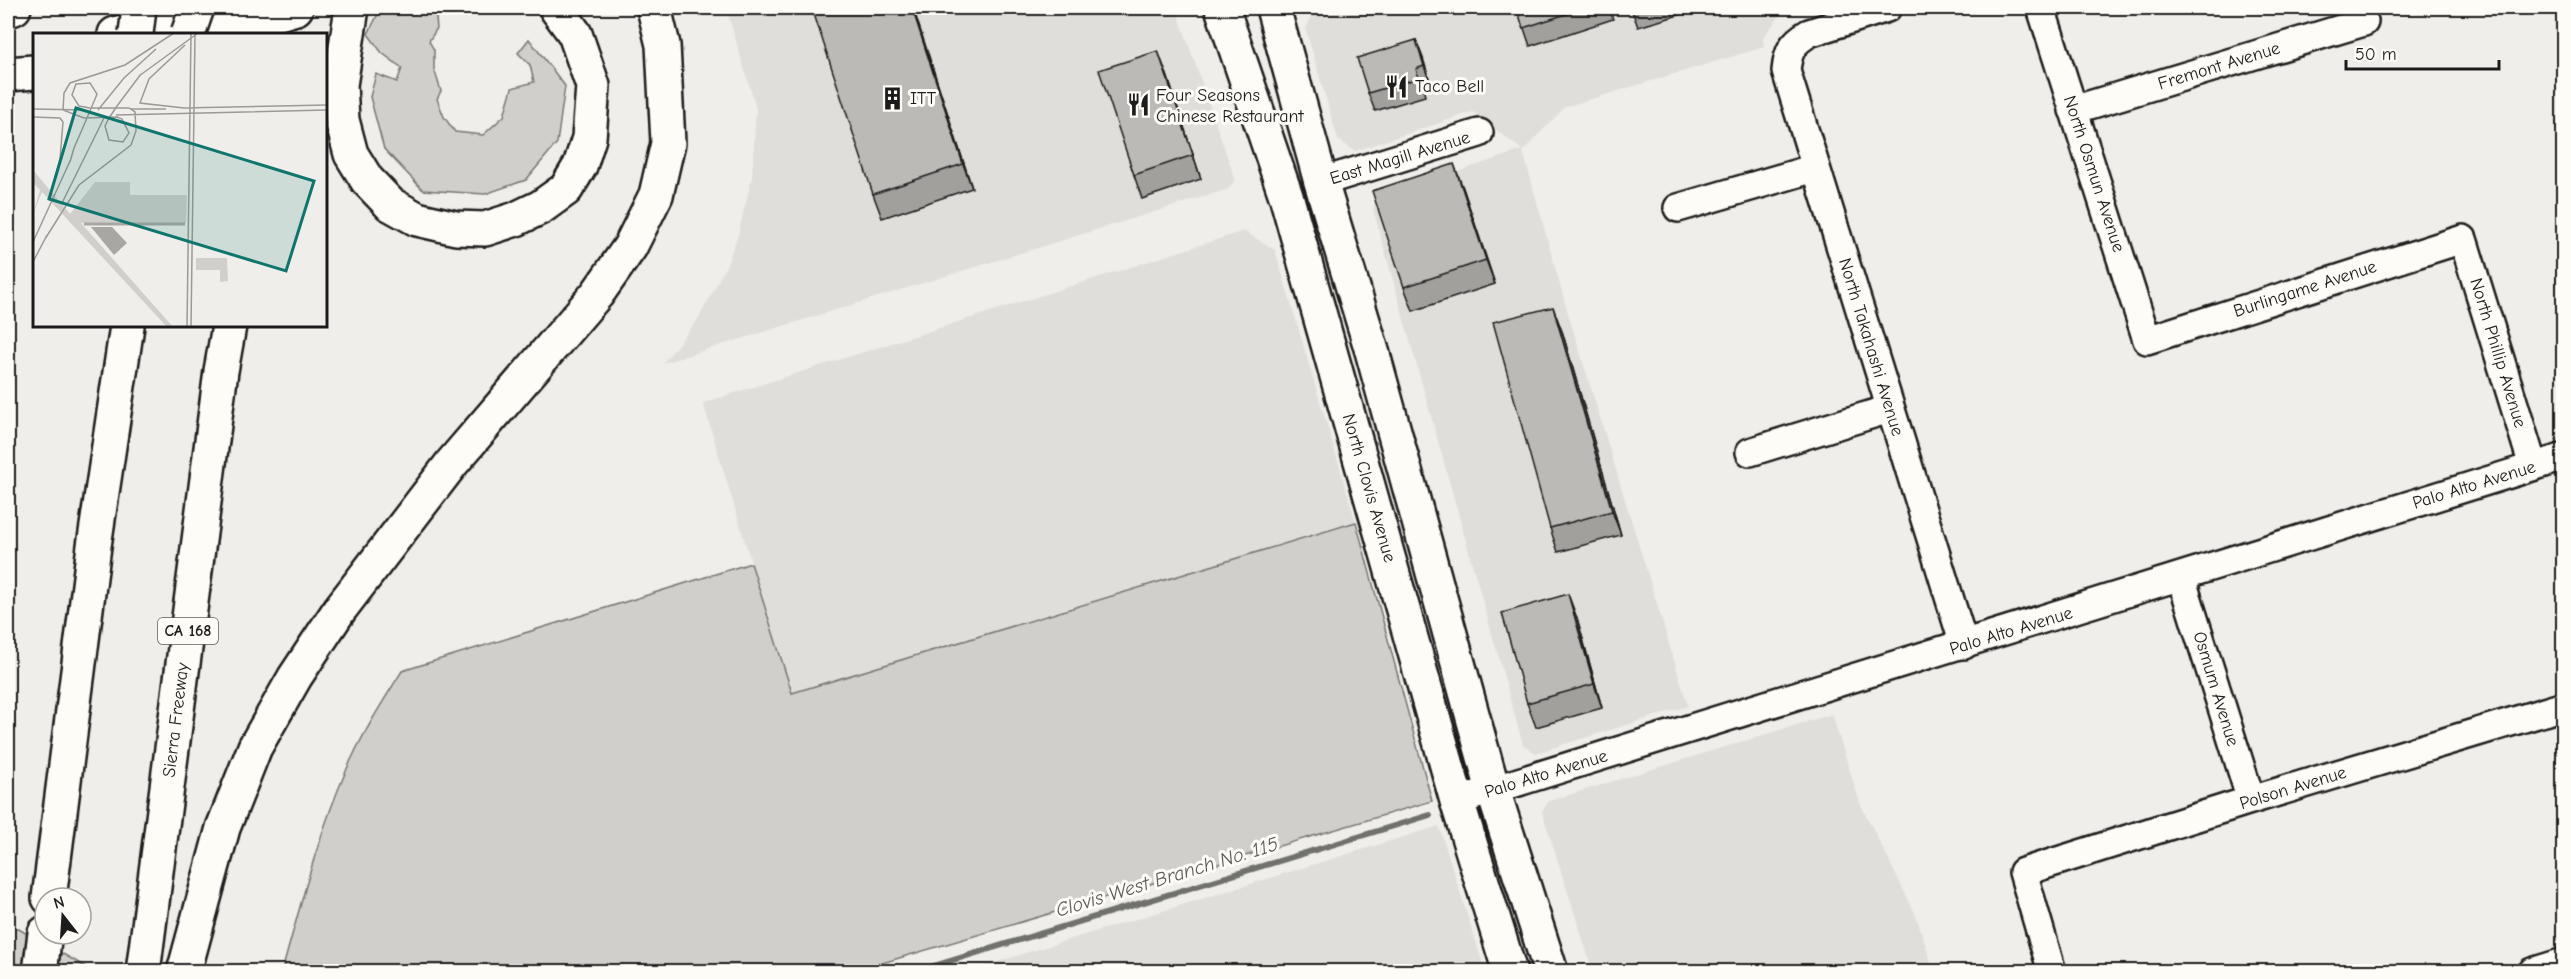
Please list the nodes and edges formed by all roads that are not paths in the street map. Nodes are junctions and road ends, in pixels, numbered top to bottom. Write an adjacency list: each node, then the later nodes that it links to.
1 (14, 8): 15 (main road)
2 (139, 8): 18 (main road, bridge)
3 (196, 8): 19 (main road, bridge)
4 (204, 8): 17 (main road)
5 (296, 8): 20 (main road)
6 (305, 8): 21 (main road)
7 (352, 8): 8 (main road)
8 (556, 8)
9 (654, 8): 50 (main road)
10 (1222, 8): 46 (main road, North Clovis Avenue)
11 (1230, 8): 29 (main road)
12 (1273, 8): 29 (main road)
13 (1887, 8): 28 (street, North Takahashi Avenue)
14 (2041, 8): 26 (street, North Osmun Avenue)
15 (8, 10)
16 (2364, 21): 26 (street, Fremont Avenue)
17 (118, 33)
18 (136, 33)
19 (188, 33)
20 (212, 33)
21 (297, 33)
22 (33, 59): 23 (main road)
23 (8, 67)
24 (33, 72): 25 (main road)
25 (8, 74)
26 (2073, 110): 35 (street, North Osmun Avenue)
27 (1479, 133): 29 (street, East Magill Avenue)
28 (1815, 168): 30 (street); 36 (street, North Takahashi Avenue)
29 (1321, 182): 44 (main road)
30 (1678, 208)
31 (2463, 239): 35 (street, Burlingame Avenue); 39 (street, North Phillip Avenue)
32 (105, 327): 40 (main road)
33 (127, 327): 40 (main road)
34 (229, 327): 52 (main road, Sierra Freeway / CA 168)
35 (2147, 340)
36 (1889, 409): 37 (street); 42 (street, North Takahashi Avenue)
37 (1750, 452)
38 (2564, 457): 39 (street, Palo Alto Avenue)
39 (2533, 466): 41 (street, Palo Alto Avenue)
40 (94, 546): 47 (main road)
41 (2181, 577): 42 (street, Palo Alto Avenue); 45 (street, Osmum Avenue)
42 (1964, 645): 44 (street, Palo Alto Avenue)
43 (2564, 706): 45 (street, Polson Avenue)
44 (1493, 790): 46 (street, Palo Alto Avenue); 54 (main road)
45 (2250, 800): 55 (street, Polson Avenue)
46 (1457, 801): 53 (main road, North Clovis Avenue)
47 (51, 886)
48 (43, 946): 51 (main road)
49 (2564, 962): 56 (street)
50 (185, 964)
51 (40, 972)
52 (143, 972)
53 (1510, 972)
54 (1551, 972)
55 (2052, 972)
56 (2532, 972)

